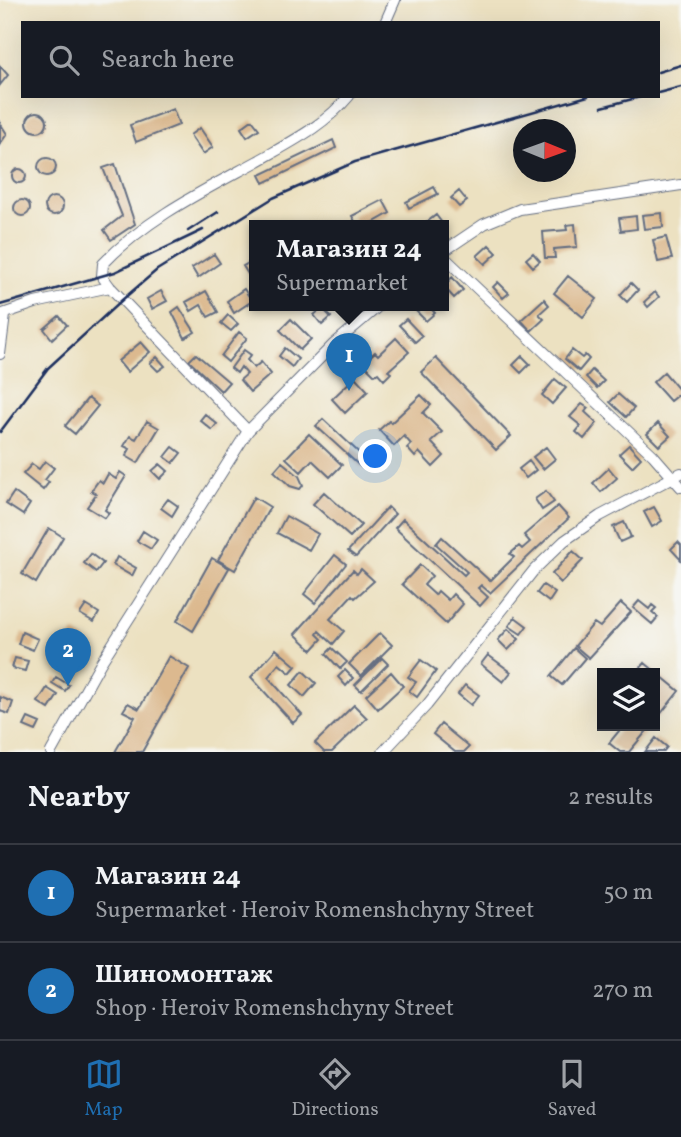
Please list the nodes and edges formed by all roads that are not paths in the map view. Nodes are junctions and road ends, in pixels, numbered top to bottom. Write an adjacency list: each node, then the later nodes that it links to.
1 (395, 0): 2 (street)
2 (386, 21)
3 (347, 98): 7 (street)
4 (681, 186): 5 (street)
5 (449, 247)
6 (449, 263): 12 (street)
7 (110, 286): 9 (street); 11 (street)
8 (373, 311): 11 (street)
9 (2, 315): 10 (street)
10 (0, 354)
11 (248, 431): 14 (street)
12 (676, 475): 13 (street); 15 (street)
13 (681, 487)
14 (51, 752)
15 (383, 752)

